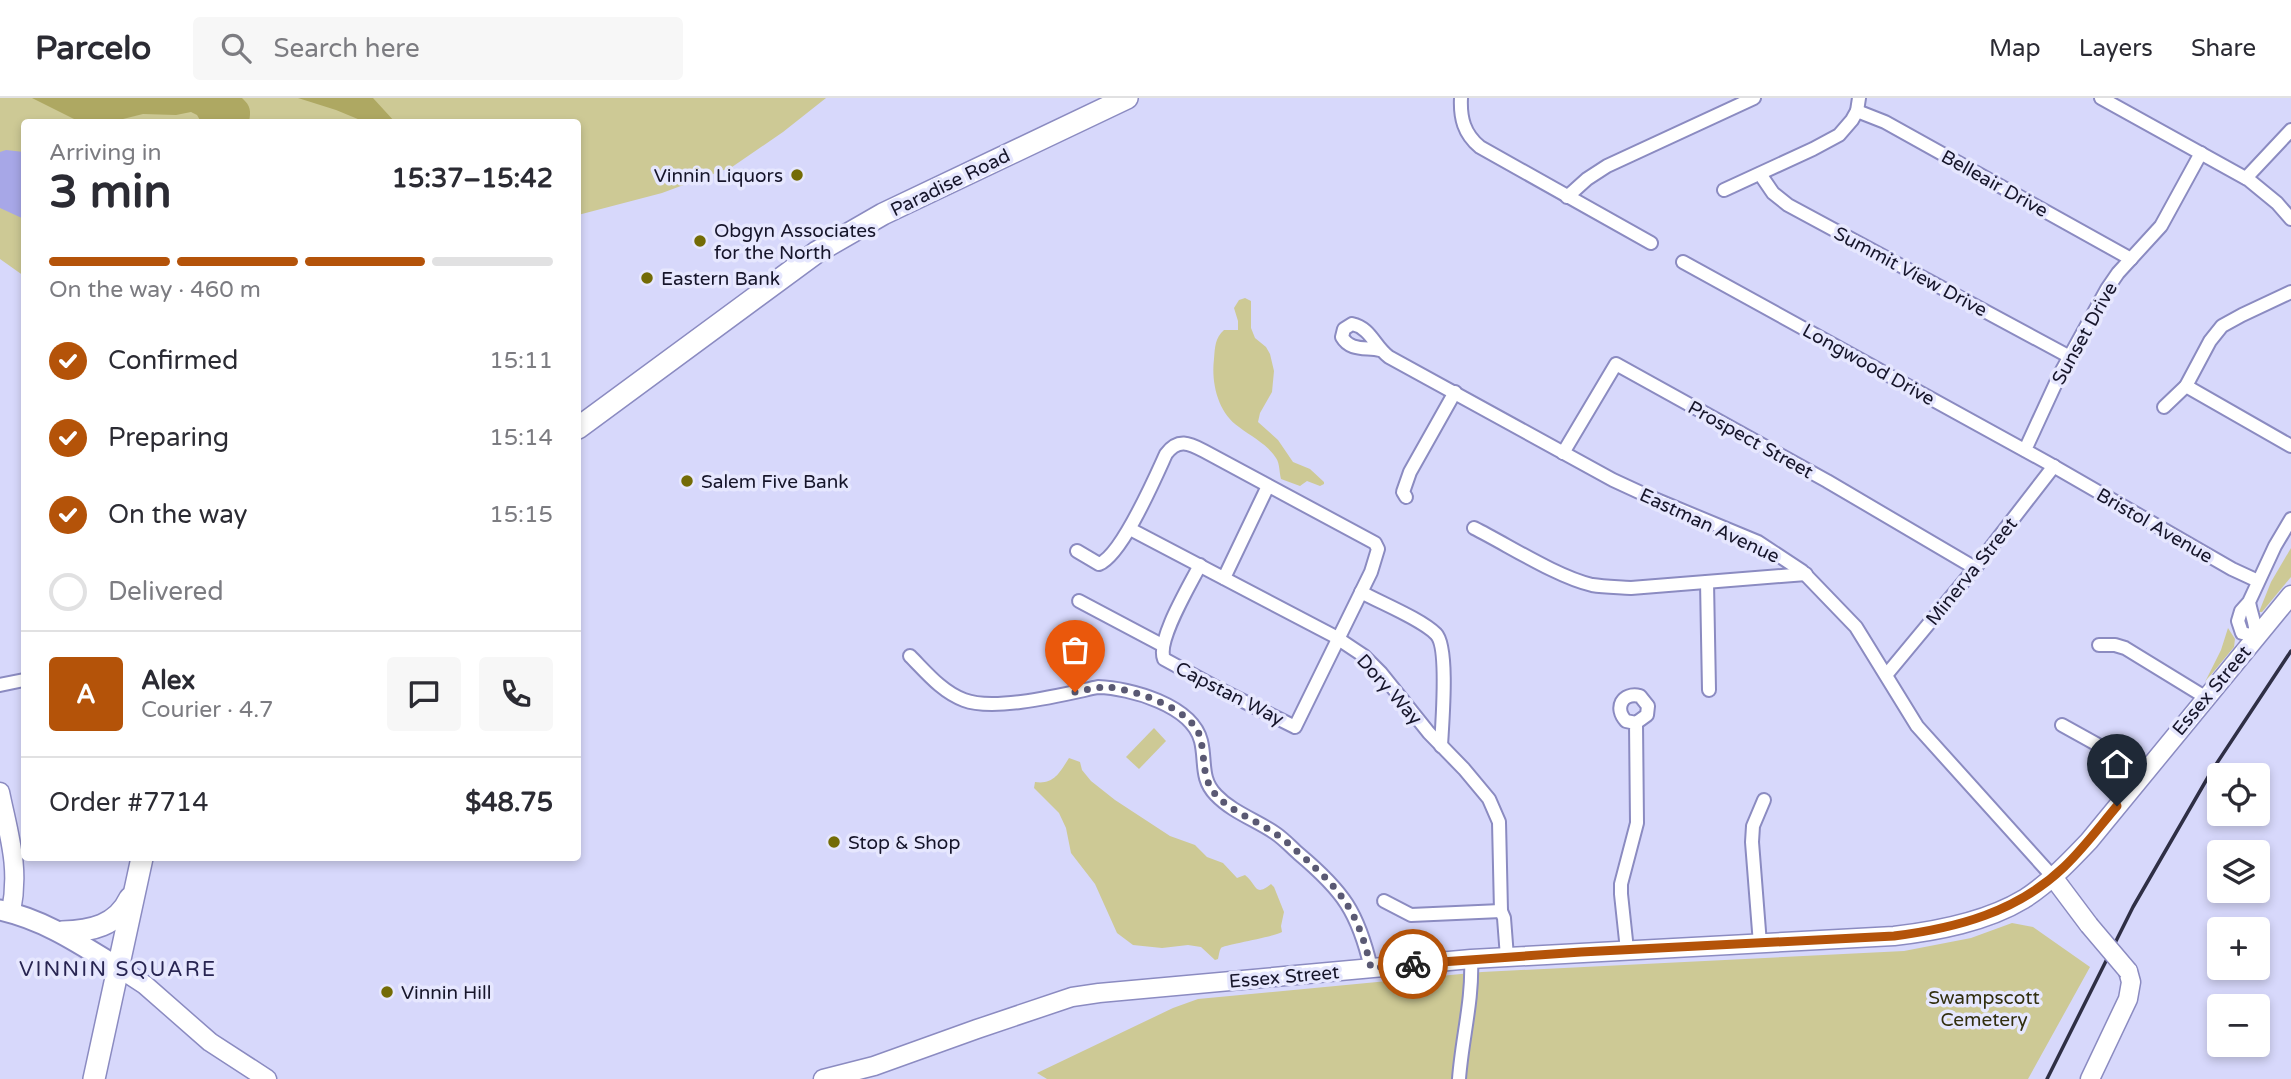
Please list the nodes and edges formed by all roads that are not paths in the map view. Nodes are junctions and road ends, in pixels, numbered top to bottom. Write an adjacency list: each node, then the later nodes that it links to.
1 (1127, 98): 22 (highway, Paradise Road)
2 (1461, 98): 11 (street)
3 (1754, 98): 11 (street)
4 (2101, 98): 7 (street)
5 (1858, 105): 8 (street); 14 (street, Belleair Drive)
6 (2291, 130): 9 (street)
7 (2201, 153): 9 (street); 14 (street, Sunset Drive)
8 (1760, 174): 10 (street); 18 (street, Summit View Drive)
9 (2246, 178): 12 (street)
10 (1724, 190)
11 (1567, 197): 13 (street)
12 (2291, 219)
13 (1651, 243)
14 (2131, 259): 18 (street, Sunset Drive)
15 (1683, 262): 24 (street, Longwood Drive)
16 (2291, 292): 19 (street)
17 (1380, 350): 20 (street, Eastman Avenue)
18 (2070, 357): 24 (street, Sunset Drive)
19 (2186, 386): 21 (street); 23 (street)
20 (1455, 392): 25 (street, Eastman Avenue); 28 (street)
21 (2164, 407)
22 (581, 426)
23 (2291, 446)
24 (2025, 450): 26 (street, Longwood Drive)
25 (1563, 453): 34 (street, Prospect Street); 35 (street, Eastman Avenue)
26 (2054, 466): 34 (street, Minerva Street); 37 (street, Bristol Avenue)
27 (1268, 486): 30 (street); 36 (street); 39 (street)
28 (1406, 497)
29 (2291, 519): 37 (street)
30 (1130, 528): 32 (street); 33 (street, Dory Way)
31 (1474, 528): 38 (street)
32 (1077, 551)
33 (1199, 565): 36 (street, Dory Way); 44 (street)
34 (1975, 568): 47 (street, Minerva Street)
35 (1806, 575): 38 (street); 47 (street, Eastman Avenue)
36 (1224, 578): 43 (street, Dory Way)
37 (2258, 581): 42 (street)
38 (1707, 582): 50 (street)
39 (1361, 592): 43 (street); 54 (street)
40 (2291, 595): 42 (main road, Essex Street)
41 (1079, 601): 44 (street)
42 (2256, 636): 51 (main road, Essex Street)
43 (1337, 637): 44 (street, Capstan Way); 54 (street, Dory Way)
44 (1162, 645)
45 (2099, 645): 51 (street)
46 (910, 656): 70 (street)
47 (1887, 674): 59 (street, Eastman Avenue)
48 (21, 681): 49 (street)
49 (0, 685)
50 (1709, 690)
51 (2206, 697): 55 (main road, Essex Street)
52 (1636, 723): 66 (street)
53 (2062, 725): 55 (street)
54 (1441, 746): 63 (street, Dory Way)
55 (2145, 771): 59 (main road, Essex Street)
56 (0, 792): 62 (main road)
57 (1764, 800): 65 (street)
58 (141, 861): 60 (highway)
59 (2053, 877): 65 (main road, Essex Street); 75 (main road, bridge)
60 (134, 890): 64 (highway); 69 (highway)
61 (1384, 901): 63 (street)
62 (5, 911): 64 (main road)
63 (1502, 911): 67 (street, Dory Way)
64 (62, 932): 69 (main road)
65 (1759, 944): 66 (main road, Essex Street)
66 (1627, 950): 67 (main road, Essex Street)
67 (1507, 957): 68 (main road, Essex Street)
68 (1471, 959): 70 (main road, Essex Street); 74 (street)
69 (119, 968): 71 (highway); 72 (main road)
70 (1371, 968): 73 (main road, Essex Street)
71 (94, 1079)
72 (267, 1079)
73 (823, 1079)
74 (1459, 1079)
75 (2090, 1079)

